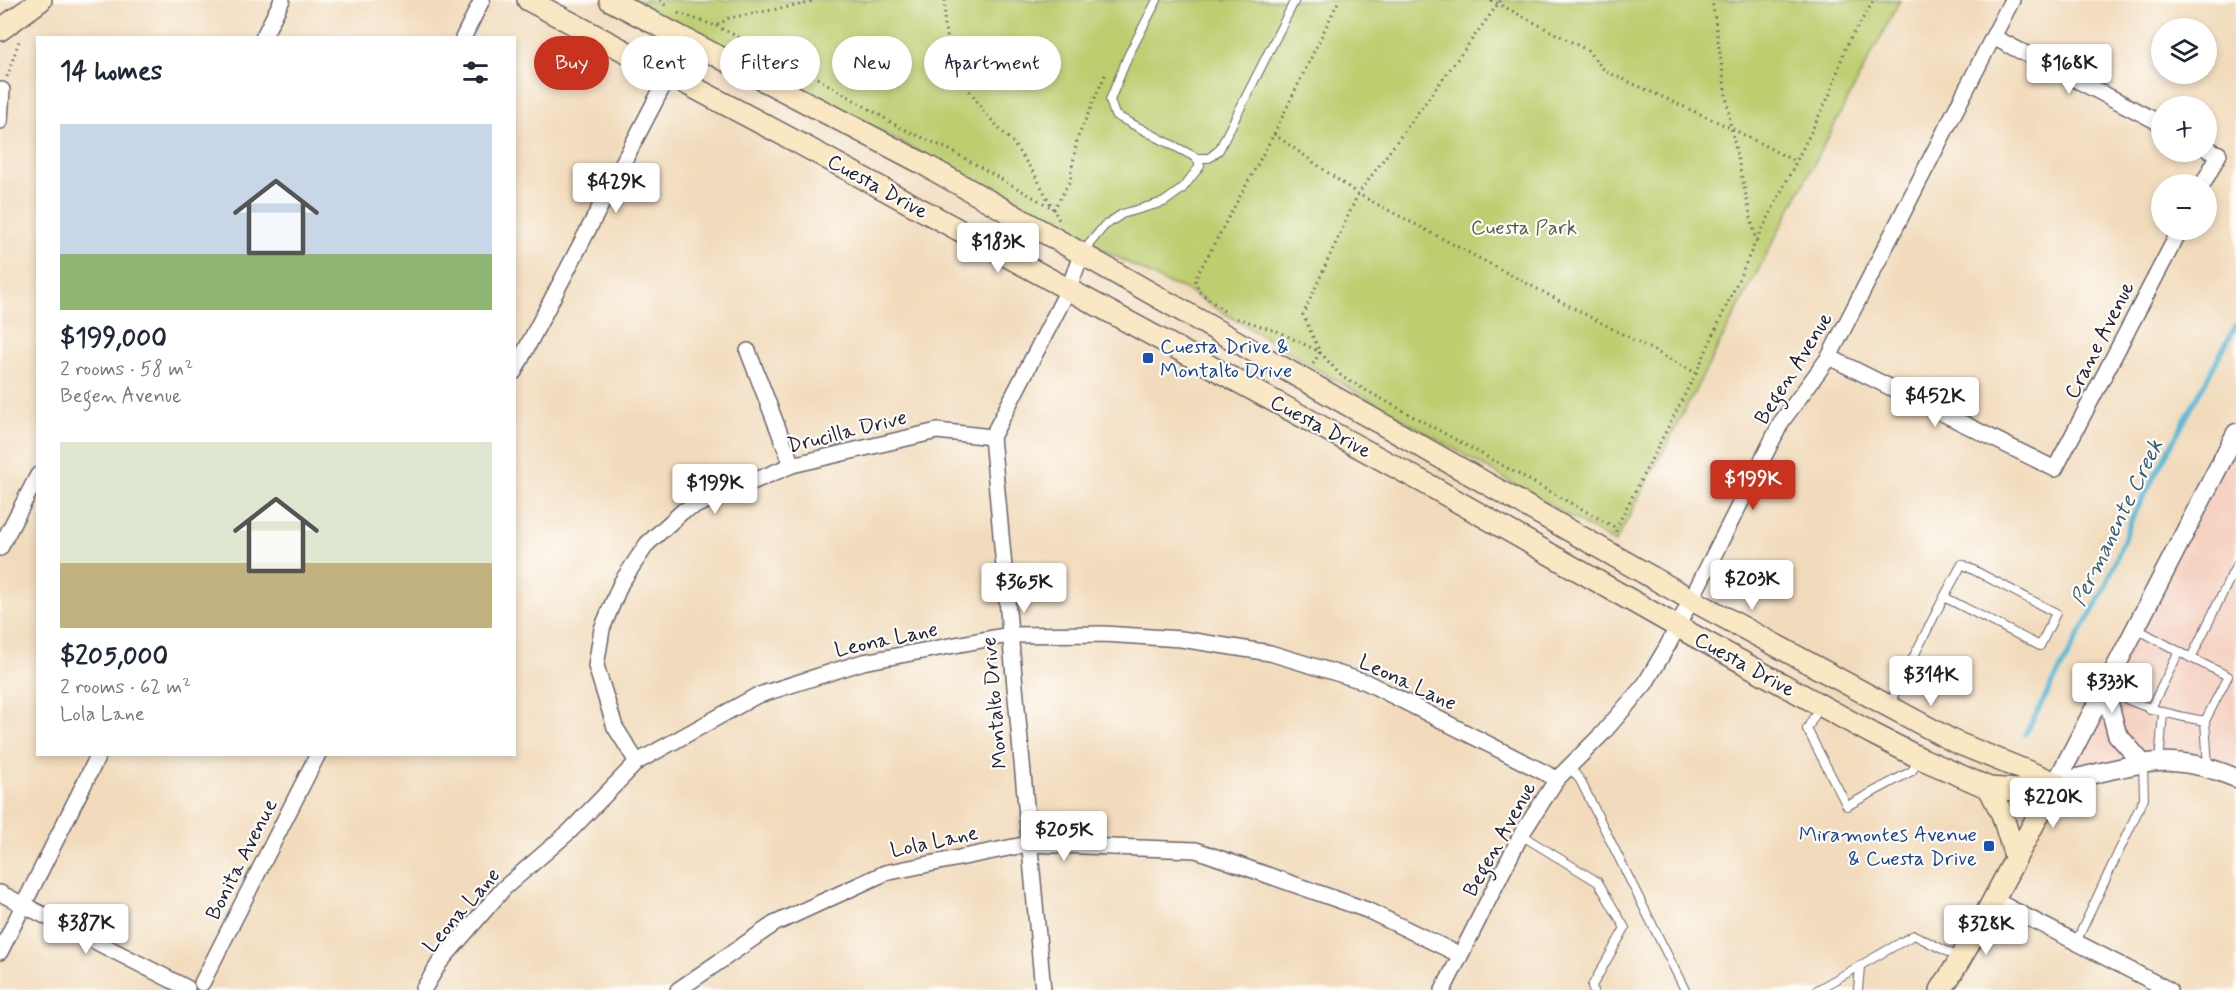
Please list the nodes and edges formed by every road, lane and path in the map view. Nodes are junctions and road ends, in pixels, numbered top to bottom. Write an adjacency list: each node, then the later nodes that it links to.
1 (40, 0): 19 (main road)
2 (282, 0): 20 (street)
3 (482, 0): 21 (street)
4 (528, 0): 25 (main road, Cuesta Drive)
5 (610, 0): 22 (main road, Cuesta Drive)
6 (660, 0): 18 (path)
7 (813, 0): 18 (path)
8 (945, 0): 38 (path)
9 (1157, 0): 35 (lane)
10 (1295, 0): 35 (lane)
11 (1339, 0): 34 (path)
12 (1491, 0): 17 (path)
13 (1501, 0): 17 (path)
14 (1712, 0): 33 (path)
15 (1874, 0): 36 (path)
16 (2012, 0): 23 (street, Begen Avenue)
17 (1498, 4): 33 (path); 37 (path)
18 (716, 26): 38 (path)
19 (0, 30)
20 (263, 36)
21 (464, 36)
22 (679, 36)
23 (1993, 37): 31 (street); 46 (street, Begen Avenue)
24 (19, 40): 28 (path)
25 (621, 49)
26 (708, 51): 42 (main road, Cuesta Drive)
27 (1110, 63): 38 (path)
28 (2, 90): 32 (street)
29 (661, 90): 47 (street)
30 (697, 90): 43 (main road, Cuesta Drive)
31 (2151, 118)
32 (0, 121)
33 (1731, 128): 36 (path); 41 (path)
34 (1274, 134): 37 (path); 45 (path)
35 (1197, 158): 42 (lane)
36 (1796, 162): 41 (path)
37 (1358, 194): 45 (path); 49 (path)
38 (1054, 209): 39 (path)
39 (1063, 226)
40 (2175, 240): 46 (street, Crane Avenue)
41 (1756, 241): 49 (path)
42 (1082, 253): 43 (street); 60 (main road, Cuesta Drive)
43 (1068, 290): 51 (street); 61 (main road, Cuesta Drive)
44 (748, 351): 52 (street)
45 (1320, 352): 48 (path); 54 (path)
46 (1829, 357): 60 (street, Begen Avenue)
47 (516, 368)
48 (1310, 370)
49 (1696, 373): 54 (path)
50 (2236, 433): 62 (street)
51 (992, 437): 52 (street, Drucilla Drive); 63 (street, Montalto Drive)
52 (792, 465): 75 (street, Drucilla Drive)
53 (36, 479): 56 (street)
54 (1616, 528): 55 (path)
55 (1615, 543)
56 (0, 548)
57 (2236, 566): 58 (lane)
58 (2233, 580): 65 (lane)
59 (1944, 597): 59 (lane); 68 (lane)
60 (1692, 600): 61 (street, Begen Avenue); 68 (main road, Cuesta Drive)
61 (1678, 627): 67 (main road, Cuesta Drive); 77 (street, Begen Avenue)
62 (2135, 628): 64 (lane); 66 (street)
63 (1009, 635): 75 (street, Leona Lane); 80 (street, Leona Lane); 84 (street, Montalto Drive)
64 (2179, 652): 65 (lane); 69 (lane)
65 (2192, 658): 71 (lane)
66 (2105, 688): 69 (lane); 76 (street); 81 (street)
67 (1820, 706): 74 (main road, Cuesta Drive); 74 (lane)
68 (1888, 706): 81 (main road, Cuesta Drive)
69 (2150, 710): 70 (lane)
70 (2163, 713): 71 (lane); 76 (lane)
71 (2205, 721): 78 (lane)
72 (98, 756): 88 (street)
73 (317, 756): 94 (street, Bonita Avenue)
74 (1920, 758): 82 (main road, Cuesta Drive)
75 (637, 762): 96 (street, Leona Lane)
76 (2151, 763): 78 (street, Cuesta Drive); 81 (street, Cuesta Drive); 89 (lane)
77 (1569, 766): 80 (street, Begen Avenue); 101 (lane)
78 (2208, 767): 79 (street, Cuesta Drive)
79 (2236, 778)
80 (1557, 779): 83 (street, Begen Avenue)
81 (2056, 783): 82 (main road, Cuesta Drive); 85 (main road)
82 (1989, 788): 85 (main road)
83 (1521, 836): 91 (street, Begen Avenue); 100 (lane)
84 (1028, 844): 91 (street, Lola Lane); 97 (street, Lola Lane); 98 (street, Montalto Drive)
85 (2015, 856): 87 (main road)
86 (0, 893): 88 (street)
87 (1992, 899): 89 (street); 92 (main road)
88 (23, 905): 90 (street); 95 (street)
89 (2076, 942): 105 (street)
90 (0, 952)
91 (1461, 955): 99 (street, Begen Avenue)
92 (1961, 959): 93 (lane); 104 (main road)
93 (1860, 967): 102 (lane); 103 (lane)
94 (205, 987): 95 (street)
95 (186, 989)
96 (423, 990)
97 (678, 990)
98 (1043, 990)
99 (1443, 990)
100 (1593, 990)
101 (1685, 990)
102 (1817, 990)
103 (1858, 990)
104 (1941, 990)
105 (2169, 990)

